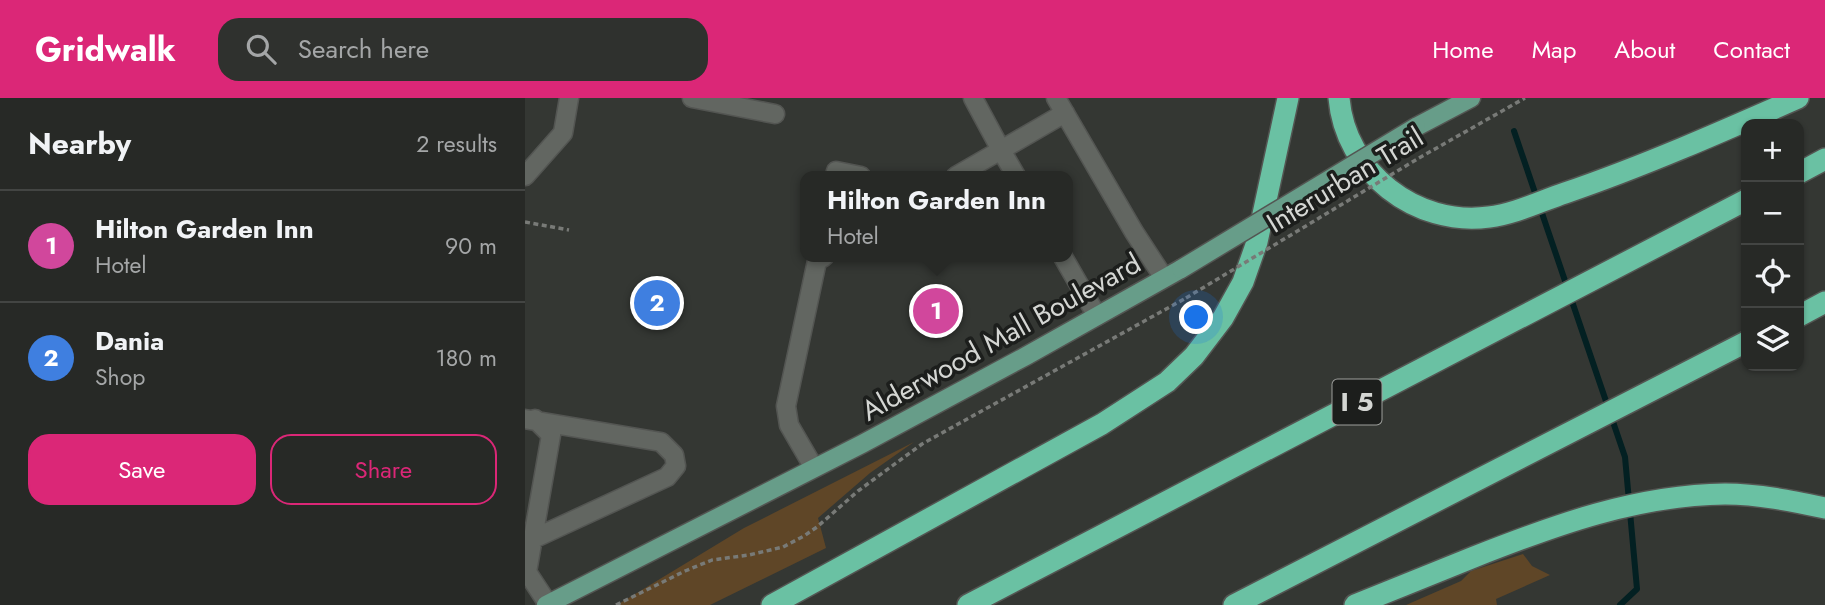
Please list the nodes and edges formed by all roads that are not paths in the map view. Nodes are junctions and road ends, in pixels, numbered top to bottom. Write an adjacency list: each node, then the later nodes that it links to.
1 (569, 98): 15 (lane)
2 (692, 98): 9 (lane)
3 (973, 98): 10 (lane)
4 (1288, 98): 29 (highway)
5 (1339, 98): 7 (highway)
6 (1471, 98): 19 (main road, Alderwood Mall Boulevard, bridge)
7 (1798, 98)
8 (1061, 105): 10 (lane); 19 (lane)
9 (775, 114)
10 (1001, 150): 13 (lane); 14 (lane)
11 (1825, 159): 12 (highway)
12 (1804, 170)
13 (965, 171)
14 (1013, 171)
15 (525, 176)
16 (1741, 203): 30 (highway, I 5)
17 (819, 262): 25 (lane)
18 (1066, 262): 22 (lane)
19 (1164, 278): 22 (main road, Alderwood Mall Boulevard)
20 (1825, 302): 21 (highway)
21 (1804, 313)
22 (1097, 316): 25 (main road, Alderwood Mall Boulevard)
23 (1741, 345): 31 (highway)
24 (529, 416): 27 (lane); 27 (lane)
25 (814, 468): 28 (main road, Alderwood Mall Boulevard)
26 (1825, 508): 32 (highway)
27 (533, 539): 28 (lane)
28 (547, 605)
29 (772, 605)
30 (968, 605)
31 (1234, 605)
32 (1355, 605)

